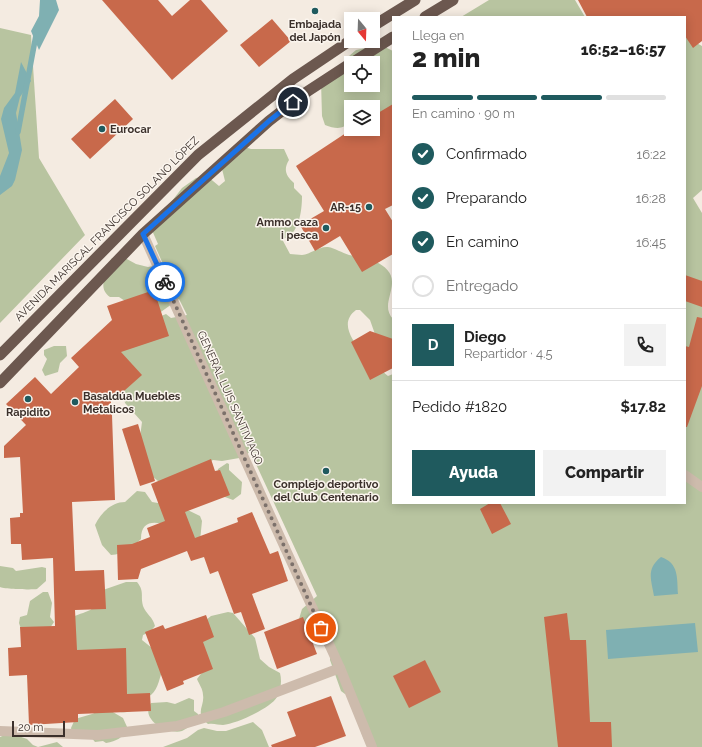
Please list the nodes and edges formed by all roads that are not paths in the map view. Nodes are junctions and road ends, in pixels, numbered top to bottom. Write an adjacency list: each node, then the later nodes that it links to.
1 (415, 0): 4 (highway)
2 (453, 0): 3 (highway)
3 (427, 16)
4 (380, 22)
5 (392, 38): 7 (highway)
6 (344, 45): 10 (highway, AVENIDA MARISCAL FRANCISCO SOLANO LÓPEZ)
7 (362, 56)
8 (344, 68): 9 (highway)
9 (143, 234): 11 (highway); 14 (street, GENERAL LUIS SANTIVIAGO)
10 (0, 355)
11 (0, 383)
12 (686, 475): 13 (street)
13 (702, 487)
14 (340, 668): 15 (street); 16 (street, GENERAL LUIS SANTIVIAGO)
15 (0, 731)
16 (372, 747)

